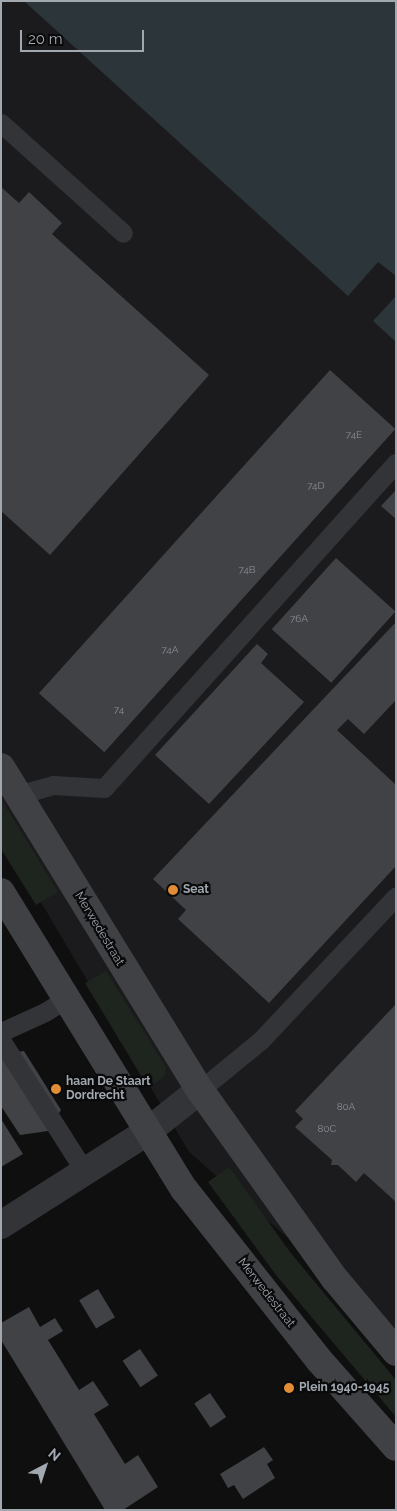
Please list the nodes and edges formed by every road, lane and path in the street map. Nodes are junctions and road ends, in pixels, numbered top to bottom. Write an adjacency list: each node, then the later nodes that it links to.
1 (1, 123): 2 (lane)
2 (123, 234)
3 (396, 464): 5 (lane)
4 (1, 767): 5 (main road, Merwedestraat)
5 (18, 794): 12 (main road, Merwedestraat)
6 (1, 892): 8 (main road, Merwedestraat)
7 (396, 896): 12 (lane)
8 (10, 916): 9 (main road, Merwedestraat)
9 (67, 998): 10 (lane); 13 (main road, Merwedestraat)
10 (1, 1032)
11 (1, 1040): 14 (lane)
12 (200, 1090): 13 (street); 16 (main road, Merwedestraat)
13 (147, 1132): 14 (street); 17 (main road, Merwedestraat)
14 (86, 1172): 15 (street)
15 (1, 1225)
16 (396, 1352)
17 (396, 1448)

